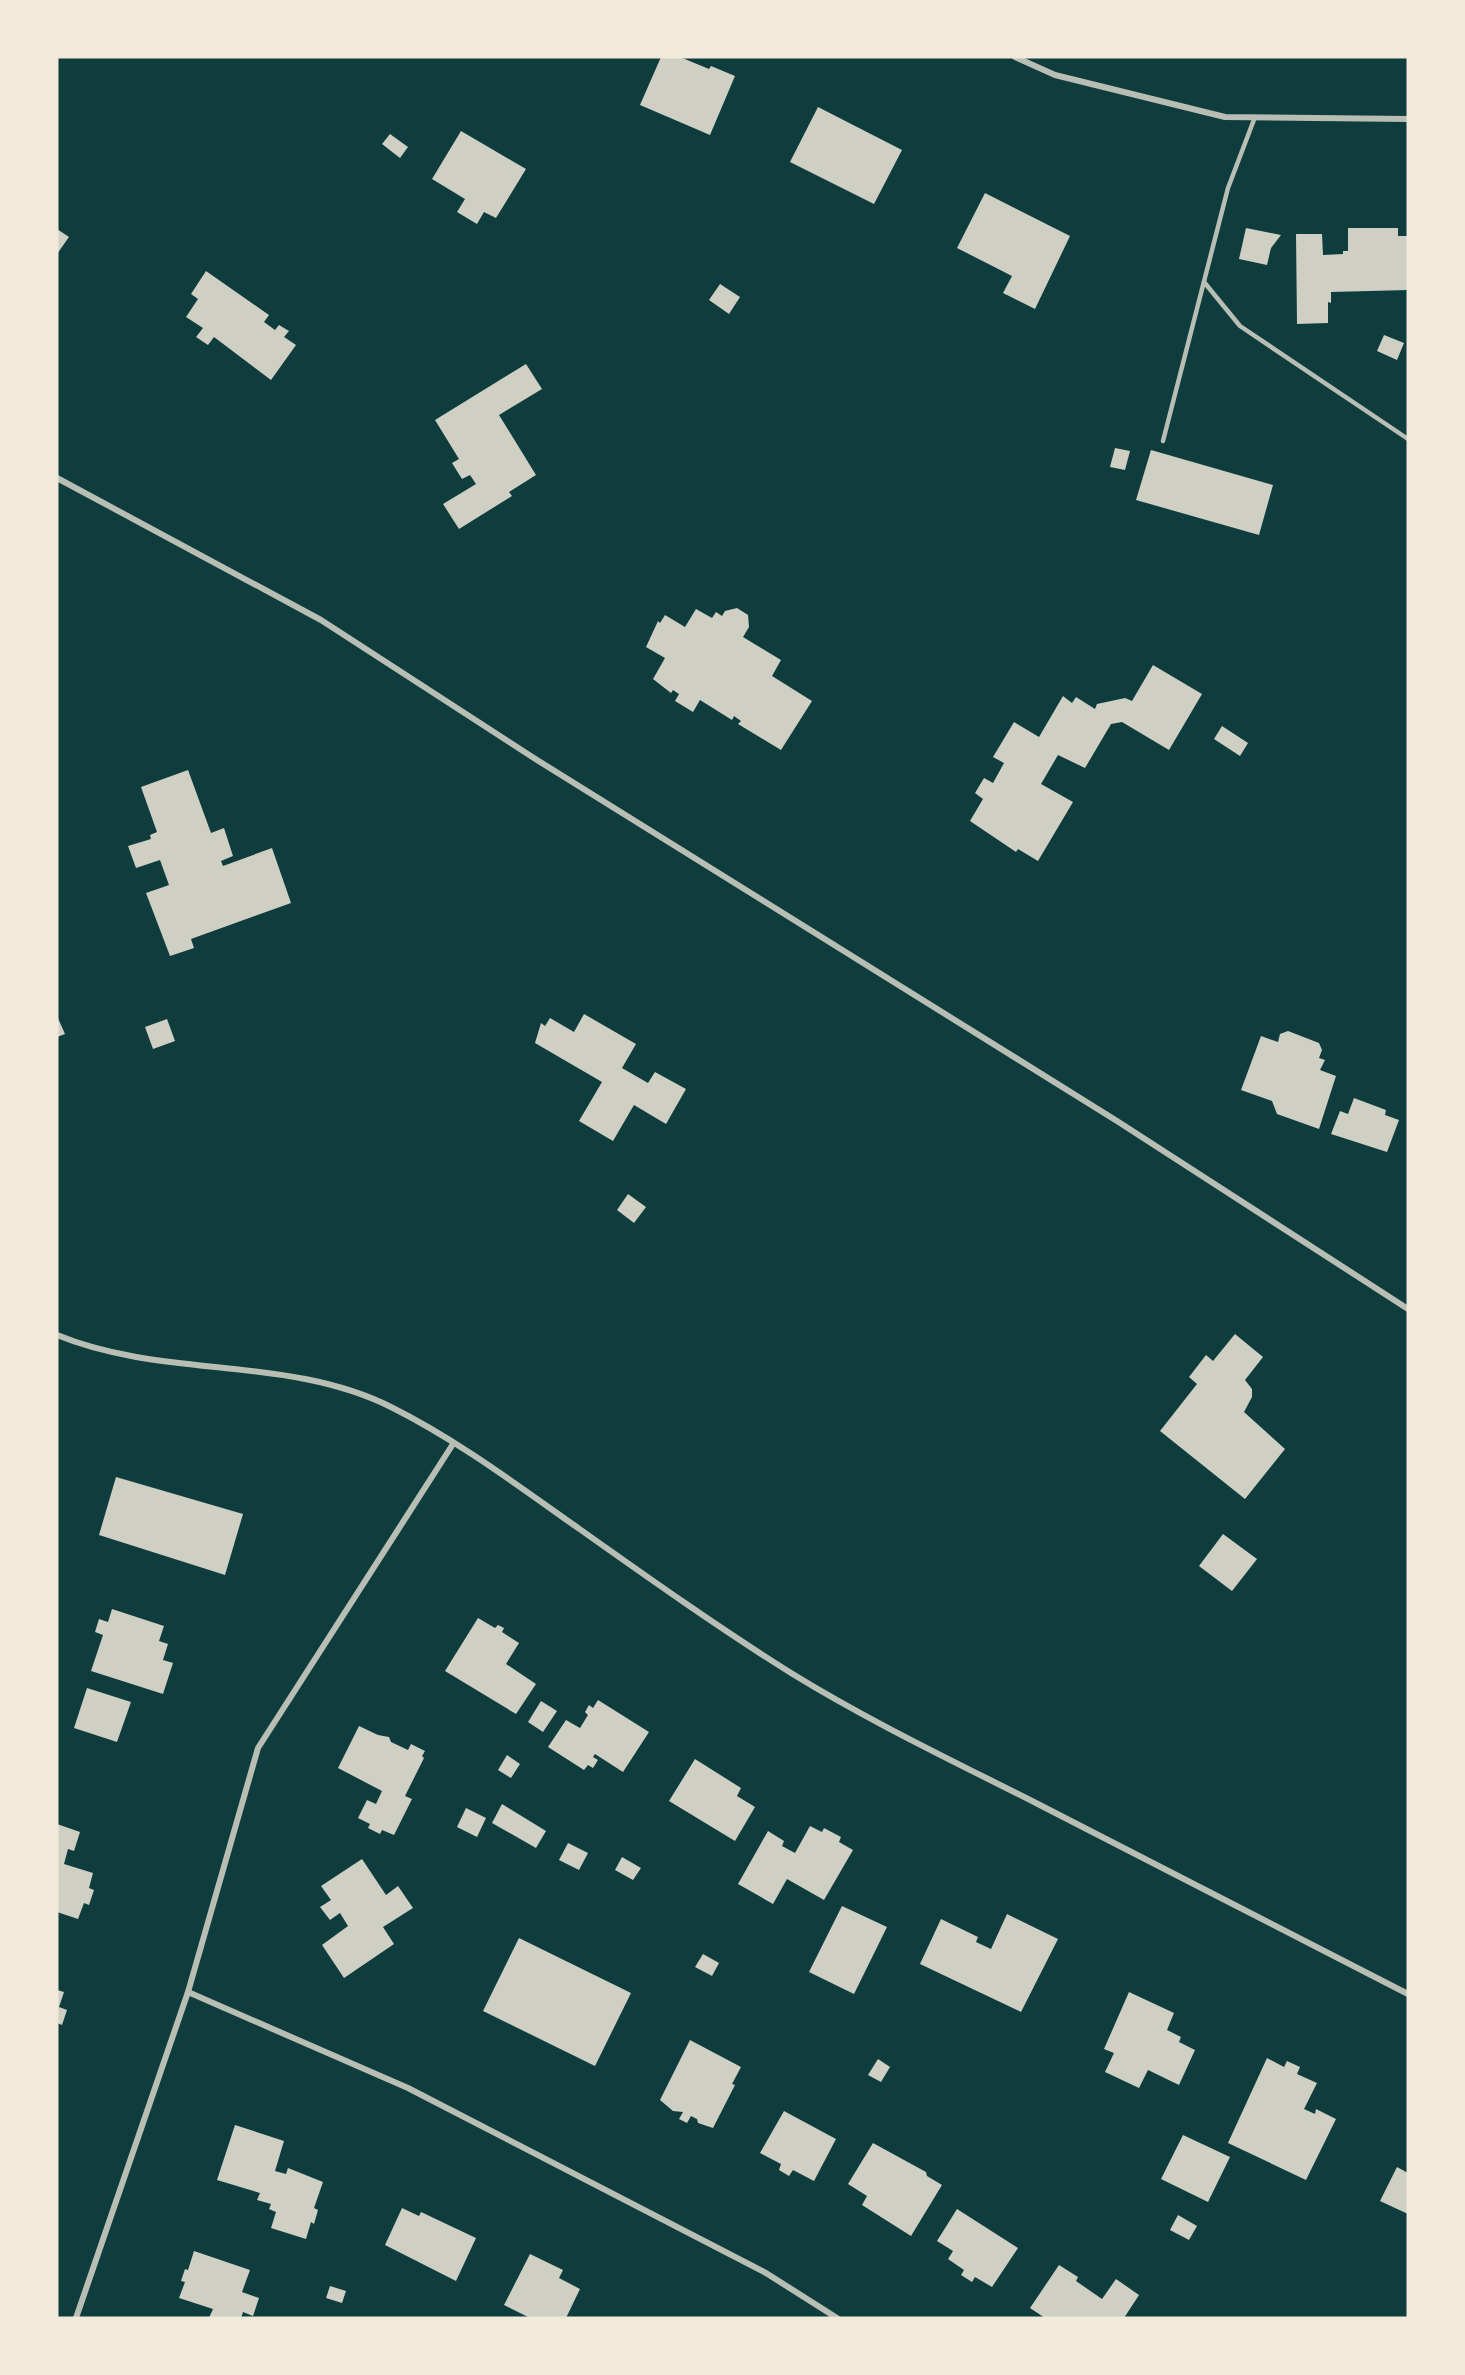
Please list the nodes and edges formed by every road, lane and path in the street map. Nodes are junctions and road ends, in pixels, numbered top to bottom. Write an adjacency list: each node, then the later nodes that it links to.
1 (1015, 57): 2 (street)
2 (1255, 117): 3 (street); 4 (lane)
3 (1408, 118)
4 (1204, 282): 5 (lane); 6 (lane)
5 (1408, 439)
6 (1162, 441)
7 (57, 478): 8 (street)
8 (1408, 1309)
9 (57, 1335): 10 (street)
10 (453, 1444): 11 (street); 12 (street)
11 (188, 1992): 13 (street); 14 (street)
12 (1408, 1994)
13 (76, 2318)
14 (837, 2318)

